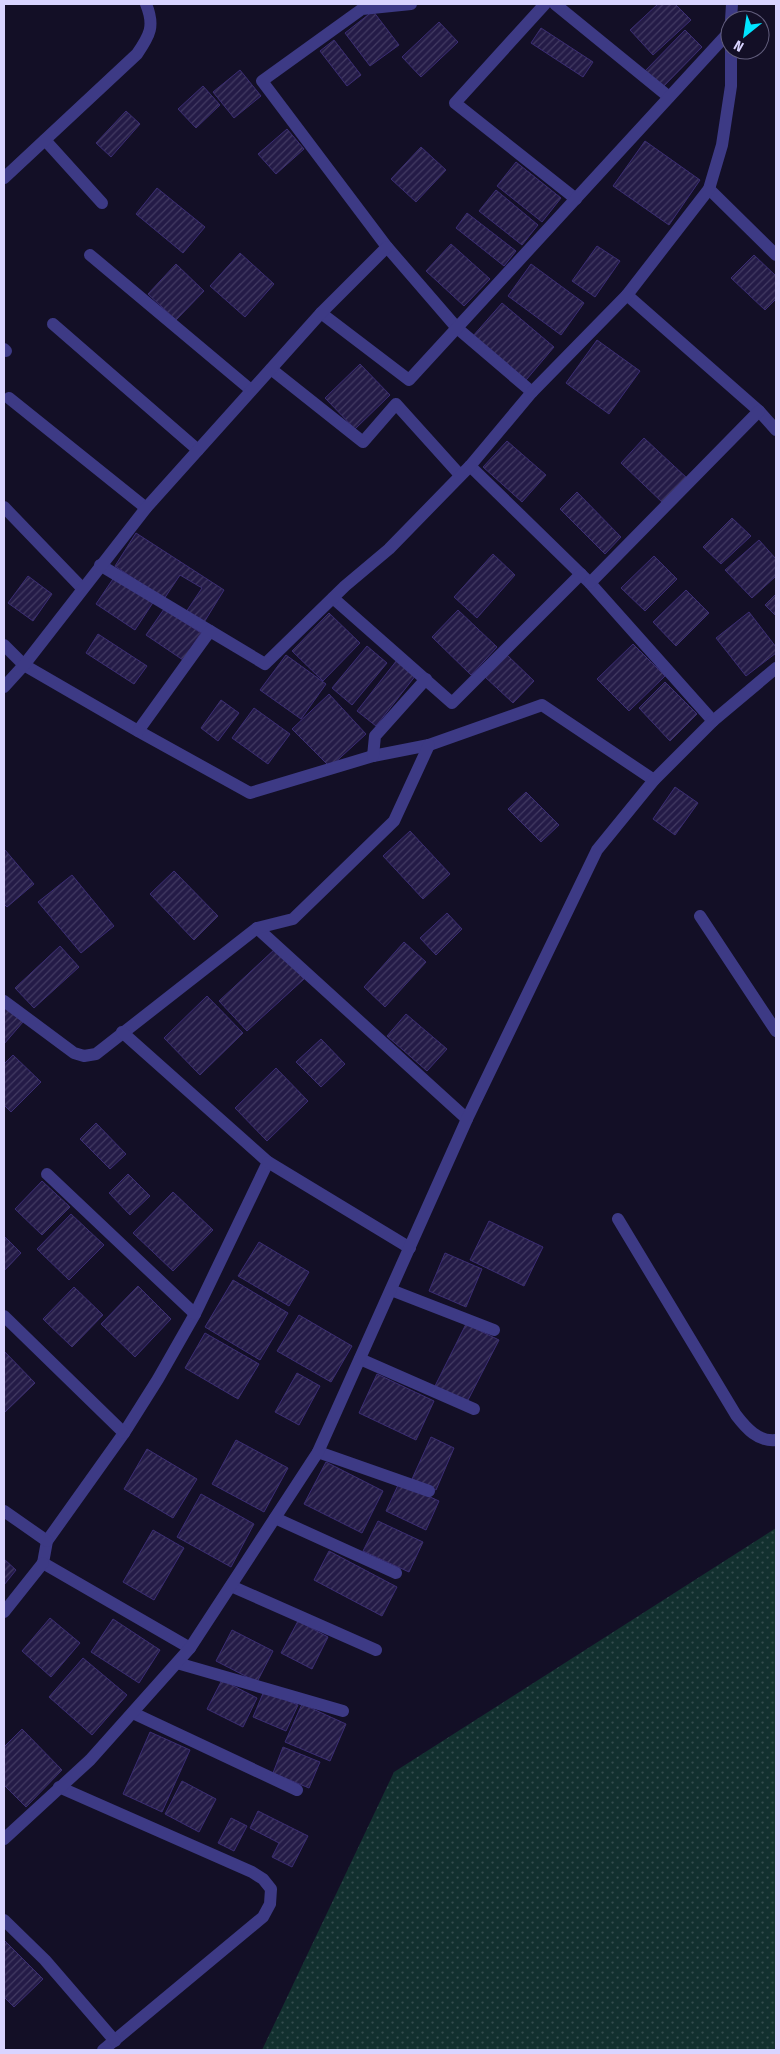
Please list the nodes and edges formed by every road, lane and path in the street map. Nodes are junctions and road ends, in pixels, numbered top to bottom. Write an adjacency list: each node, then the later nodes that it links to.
1 (146, 4): 8 (street)
2 (411, 4): 13 (street)
3 (545, 4): 11 (street)
4 (555, 4): 7 (street)
5 (720, 41): 7 (street)
6 (731, 60): 10 (street)
7 (669, 97): 11 (street)
8 (45, 140): 9 (street); 12 (street)
9 (4, 178)
10 (708, 189): 15 (street); 16 (street)
11 (576, 198): 19 (street)
12 (102, 203)
13 (387, 246): 17 (street); 19 (street)
14 (90, 255): 21 (street)
15 (776, 255)
16 (627, 295): 22 (street); 24 (street)
17 (320, 313): 19 (street); 20 (street)
18 (53, 324): 26 (street)
19 (457, 328): 22 (street)
20 (271, 369): 21 (street); 28 (street)
21 (251, 390): 26 (street)
22 (532, 392): 27 (street)
23 (9, 398): 30 (street)
24 (759, 411): 25 (street); 33 (street)
25 (776, 430)
26 (198, 450): 30 (street)
27 (470, 466): 28 (street); 32 (street)
28 (460, 475): 35 (street)
29 (4, 507): 34 (street)
30 (146, 508): 31 (street)
31 (100, 565): 34 (street); 36 (street)
32 (581, 574): 33 (street); 40 (street)
33 (590, 583): 42 (street)
34 (82, 588): 38 (street)
35 (333, 598): 36 (street); 40 (street)
36 (210, 631): 43 (street)
37 (4, 645): 38 (street)
38 (24, 665): 41 (street); 43 (street)
39 (776, 668): 42 (street)
40 (426, 679): 45 (street)
41 (4, 687)
42 (713, 721): 46 (street)
43 (138, 731): 45 (street)
44 (429, 745): 45 (street); 46 (street); 48 (street)
45 (373, 756)
46 (654, 780): 52 (street)
47 (700, 916): 50 (street)
48 (257, 928): 51 (street); 52 (street)
49 (4, 1001): 51 (street)
50 (776, 1031)
51 (122, 1032): 53 (street)
52 (467, 1119): 56 (street)
53 (268, 1162): 56 (street); 58 (street)
54 (47, 1174): 58 (street)
55 (618, 1219): 64 (street)
56 (410, 1248): 57 (street)
57 (391, 1290): 60 (street); 61 (street)
58 (195, 1314): 63 (street)
59 (4, 1316): 63 (street)
60 (494, 1330)
61 (360, 1359): 62 (street); 65 (street)
62 (474, 1409)
63 (124, 1433): 69 (street)
64 (776, 1440)
65 (318, 1452): 66 (street); 68 (street)
66 (429, 1490)
67 (4, 1510): 69 (street)
68 (275, 1518): 71 (street); 72 (street)
69 (47, 1541): 70 (street)
70 (43, 1563): 73 (street); 74 (street)
71 (396, 1573)
72 (231, 1586): 74 (street); 75 (street)
73 (4, 1612)
74 (190, 1648): 76 (street)
75 (376, 1650)
76 (177, 1662): 77 (street); 78 (street)
77 (343, 1710)
78 (133, 1712): 79 (street); 80 (street)
79 (59, 1787): 81 (street); 83 (street)
80 (297, 1790)
81 (4, 1839)
82 (4, 1920): 83 (street)
83 (115, 2041): 84 (street)
84 (103, 2050)

